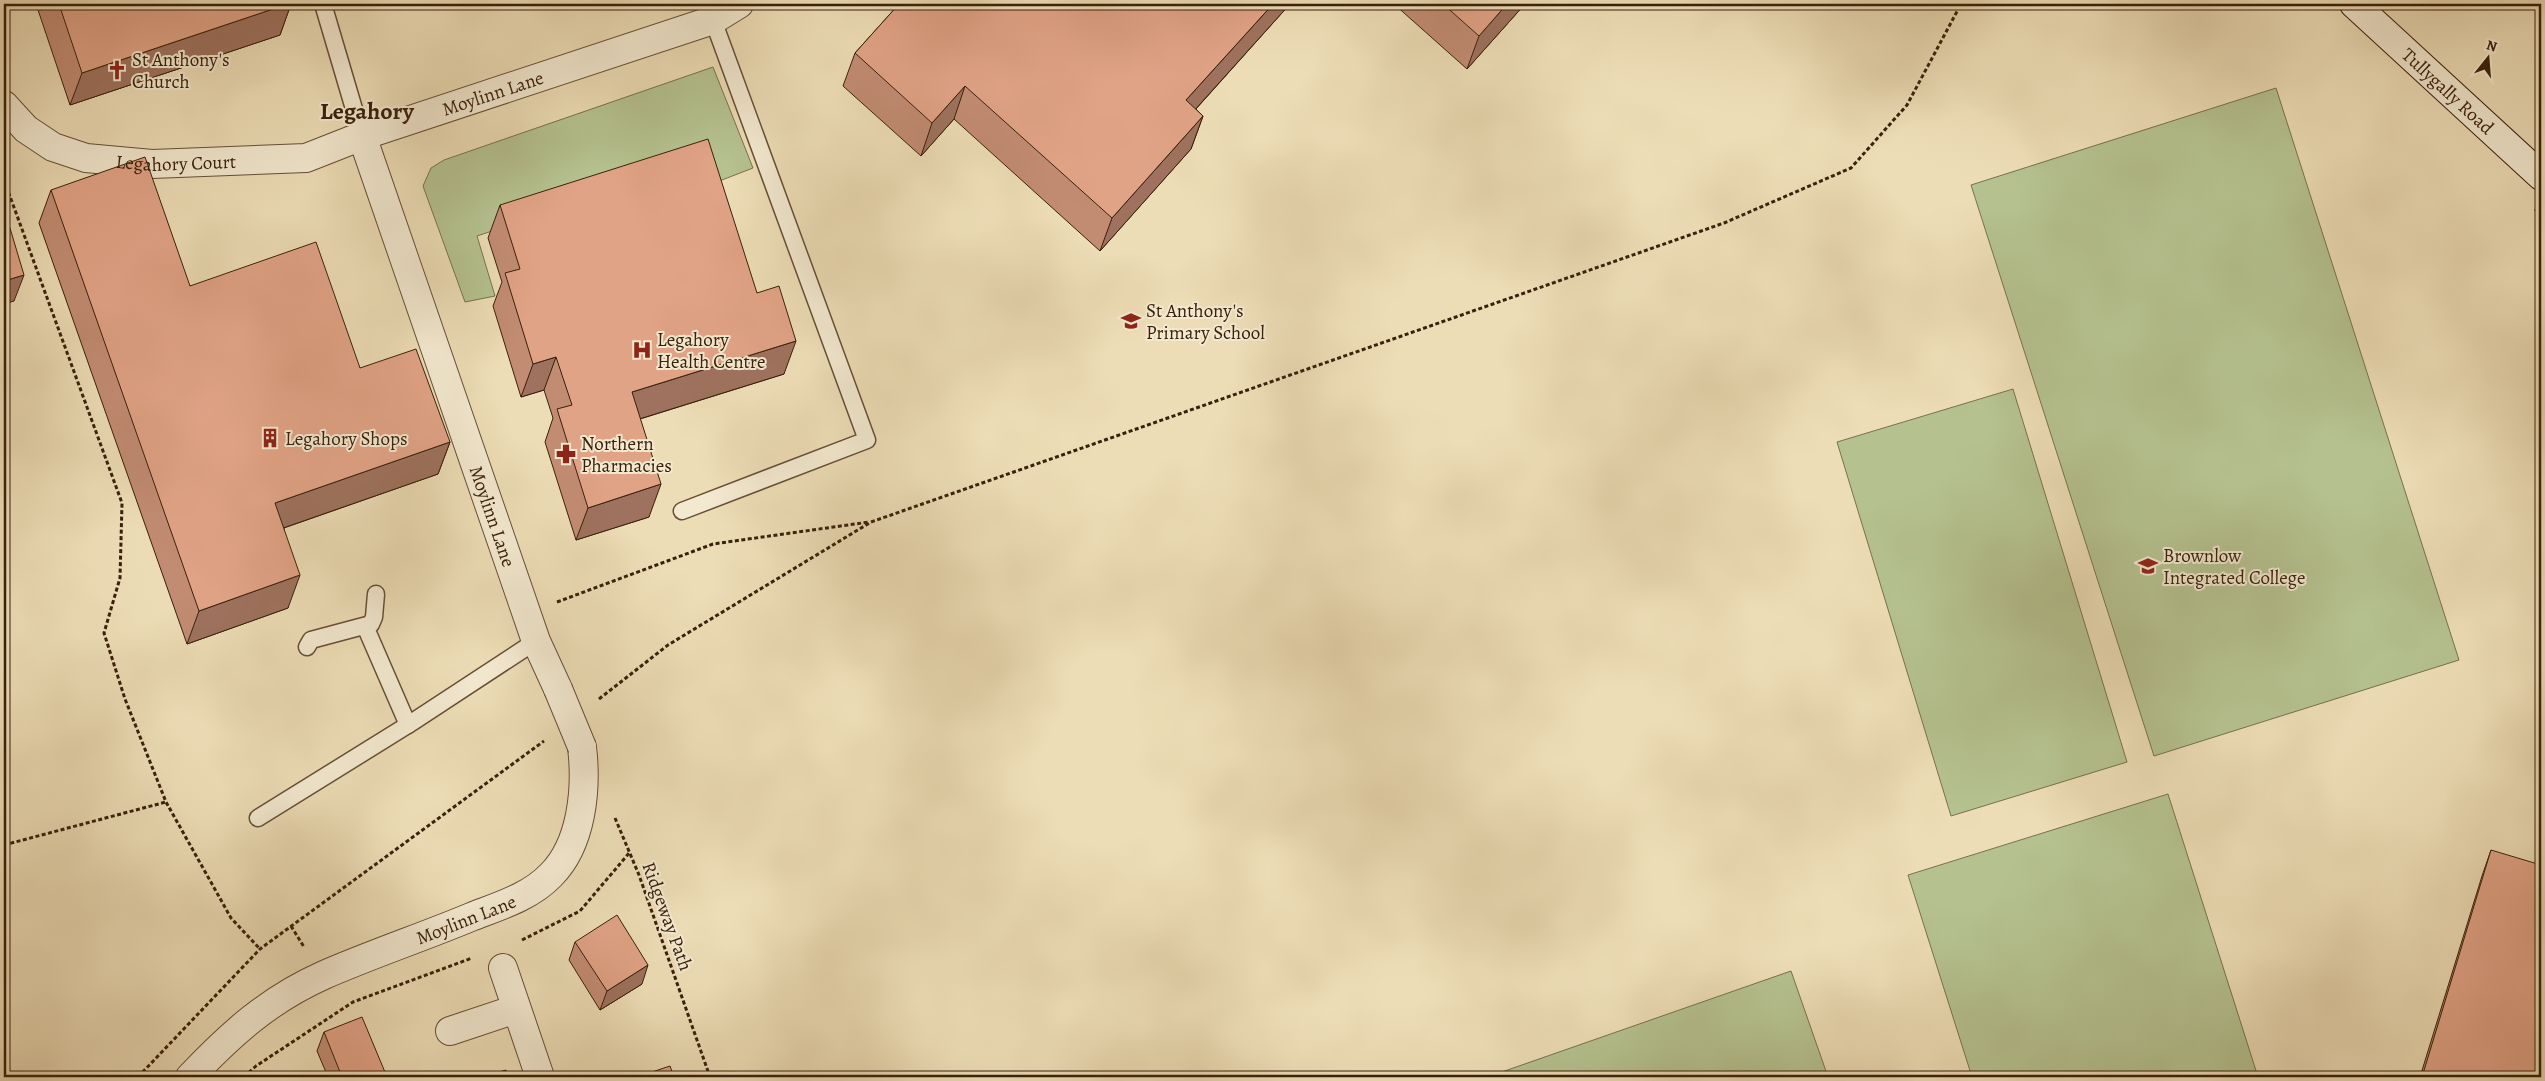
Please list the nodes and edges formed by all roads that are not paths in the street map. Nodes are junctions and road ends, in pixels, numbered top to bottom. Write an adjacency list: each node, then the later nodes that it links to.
1 (323, 4): 6 (lane)
2 (739, 4): 4 (street, Moylinn Lane)
3 (2354, 4): 7 (street, Tullygally Road)
4 (712, 20): 6 (street, Moylinn Lane); 8 (lane)
5 (4, 105): 6 (street, Legahory Court)
6 (362, 136): 11 (street, Moylinn Lane)
7 (2541, 176)
8 (682, 510)
9 (376, 594): 10 (lane)
10 (365, 626): 12 (lane); 13 (lane)
11 (536, 641): 13 (lane); 18 (street, Moylinn Lane, bridge)
12 (307, 647)
13 (408, 725): 14 (lane)
14 (258, 818)
15 (508, 956): 16 (street)
16 (516, 1010): 17 (street); 19 (street)
17 (450, 1032)
18 (190, 1077)
19 (540, 1077)

